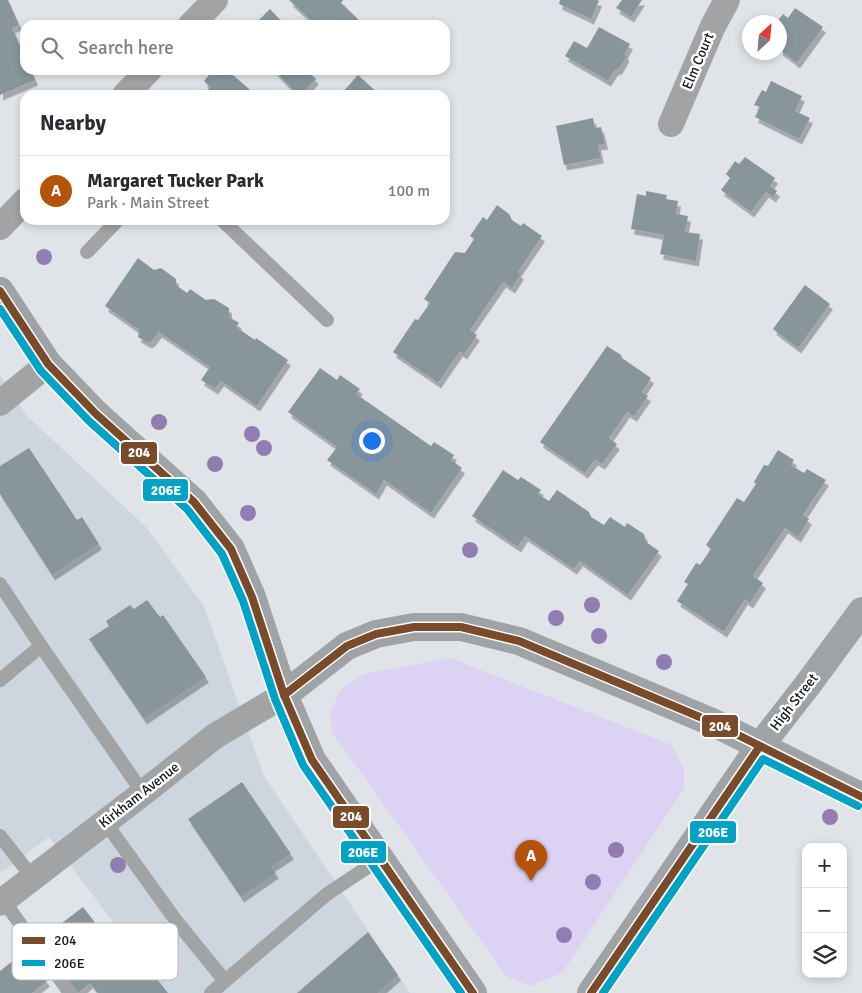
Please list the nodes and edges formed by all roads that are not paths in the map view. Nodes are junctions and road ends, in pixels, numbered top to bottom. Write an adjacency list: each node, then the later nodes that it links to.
1 (215, 0): 3 (street)
2 (727, 0): 6 (street, Elm Court)
3 (196, 20)
4 (144, 75): 5 (street)
5 (130, 90)
6 (671, 124)
7 (20, 206): 10 (street)
8 (113, 225): 11 (lane)
9 (227, 225): 13 (lane)
10 (0, 227)
11 (87, 252)
12 (0, 291): 14 (main road)
13 (327, 320)
14 (48, 364): 15 (street); 20 (main road)
15 (0, 403)
16 (0, 584): 18 (lane)
17 (862, 611): 21 (main road, High Street)
18 (41, 646): 19 (lane); 22 (lane)
19 (0, 680)
20 (284, 695): 21 (main road); 22 (street, Kirkham Avenue); 26 (main road)
21 (760, 746): 23 (main road); 37 (main road, High Street)
22 (143, 793): 24 (street, Kirkham Avenue)
23 (862, 798)
24 (104, 822): 27 (street, Kirkham Avenue); 31 (lane)
25 (0, 836): 27 (lane)
26 (380, 859): 33 (lane); 36 (main road)
27 (33, 878): 28 (street, Kirkham Avenue)
28 (1, 902): 29 (lane)
29 (17, 923)
30 (178, 923): 33 (lane)
31 (178, 923)
32 (60, 980): 34 (lane)
33 (225, 981): 35 (lane)
34 (70, 993)
35 (210, 993)
36 (473, 993)
37 (591, 993)

